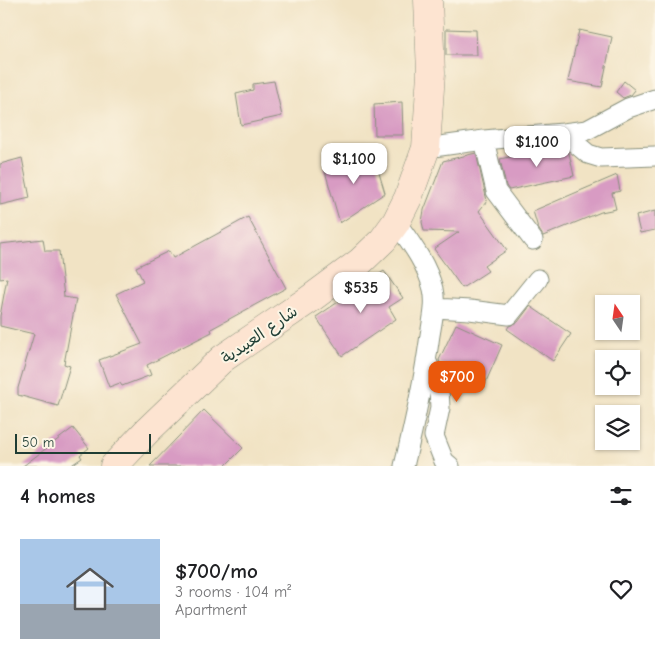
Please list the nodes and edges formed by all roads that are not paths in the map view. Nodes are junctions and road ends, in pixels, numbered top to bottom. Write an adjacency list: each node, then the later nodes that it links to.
1 (428, 0): 5 (main road, شارع العبيدية)
2 (655, 100): 3 (street)
3 (562, 133): 4 (street); 6 (street)
4 (484, 140): 5 (street); 8 (street)
5 (426, 148): 7 (main road, شارع العبيدية)
6 (655, 156)
7 (396, 222): 10 (street); 12 (main road, شارع العبيدية)
8 (533, 240)
9 (538, 279): 10 (street)
10 (434, 308): 11 (street)
11 (426, 360): 13 (street); 14 (street)
12 (114, 466)
13 (404, 466)
14 (450, 466)

